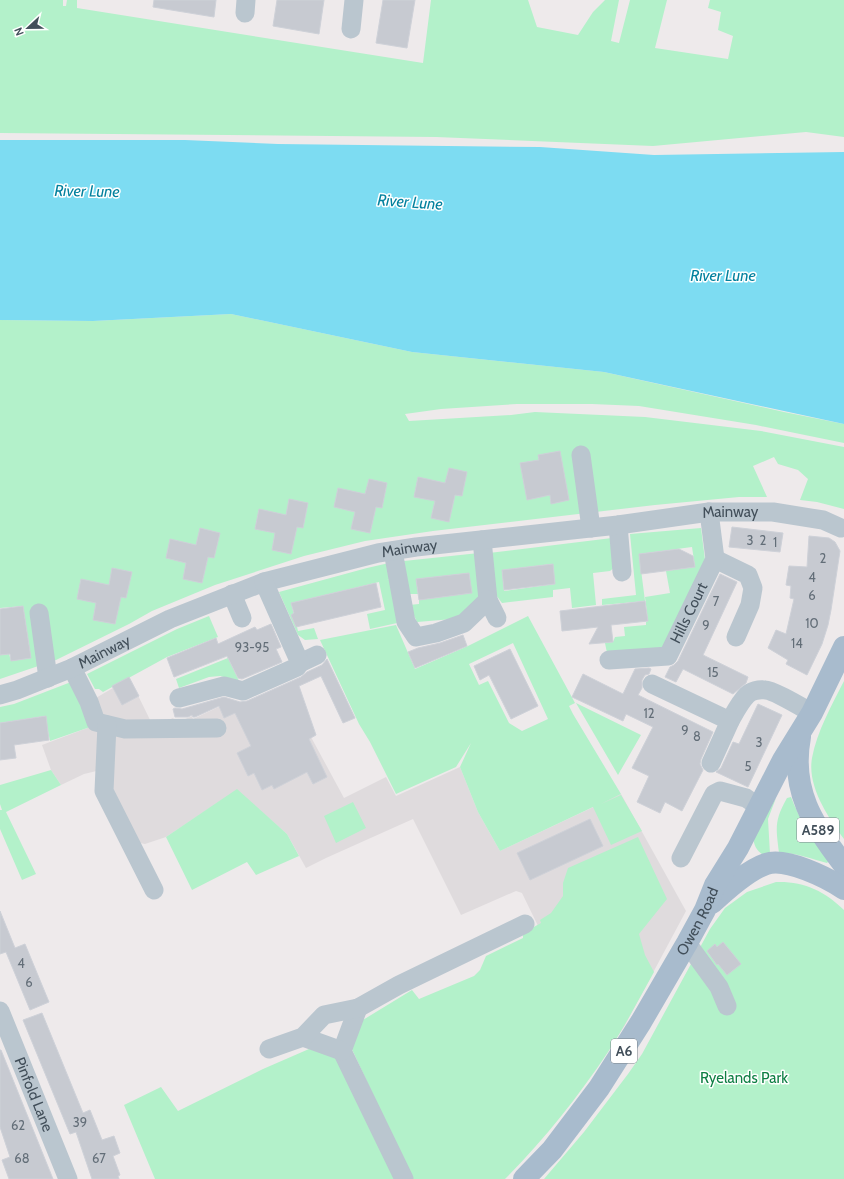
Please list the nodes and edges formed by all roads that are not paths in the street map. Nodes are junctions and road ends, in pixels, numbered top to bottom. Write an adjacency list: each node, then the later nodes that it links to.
1 (354, 0): 2 (street)
2 (351, 29)
3 (581, 455): 6 (street)
4 (709, 512): 5 (street, Mainway); 7 (street, Mainway); 10 (street)
5 (618, 525): 6 (street, Mainway); 11 (street)
6 (591, 528): 8 (street, Mainway)
7 (841, 528)
8 (482, 540): 9 (street, Mainway); 14 (street)
9 (393, 551): 12 (street, Mainway); 14 (street)
10 (715, 560): 18 (street); 20 (street, Hills Court)
11 (622, 572)
12 (264, 582): 13 (street, Mainway); 25 (street)
13 (232, 594): 16 (street); 21 (street, Mainway)
14 (488, 600): 17 (street)
15 (39, 612): 22 (street)
16 (242, 618)
17 (497, 618)
18 (736, 637)
19 (844, 647): 26 (main road, Owen Road / A589)
20 (609, 660)
21 (72, 668): 22 (street, Mainway); 28 (street)
22 (48, 678): 24 (street, Mainway)
23 (652, 684): 27 (street)
24 (0, 695)
25 (179, 698)
26 (812, 713): 27 (street); 30 (main road, Owen Road / A589)
27 (730, 721): 31 (street)
28 (107, 725): 29 (street); 38 (street)
29 (217, 728)
30 (801, 732): 32 (main road, Owen Road / A6); 36 (main road, A589)
31 (712, 763)
32 (759, 807): 33 (main road, Owen Road / A6); 34 (street)
33 (738, 848): 35 (main road); 39 (main road, Owen Road / A6)
34 (681, 858)
35 (767, 864): 37 (main road); 39 (main road)
36 (844, 865)
37 (844, 889)
38 (154, 890)
39 (705, 910): 41 (main road, Owen Road / A6)
40 (525, 924): 43 (street)
41 (687, 943): 42 (street); 50 (main road, Owen Road / A6)
42 (727, 1006)
43 (358, 1008): 45 (street); 47 (street)
44 (0, 1011): 48 (street, Pinfold Lane)
45 (303, 1037): 46 (street); 47 (street)
46 (269, 1049)
47 (342, 1051): 49 (street)
48 (68, 1179)
49 (404, 1179)
50 (524, 1179)

